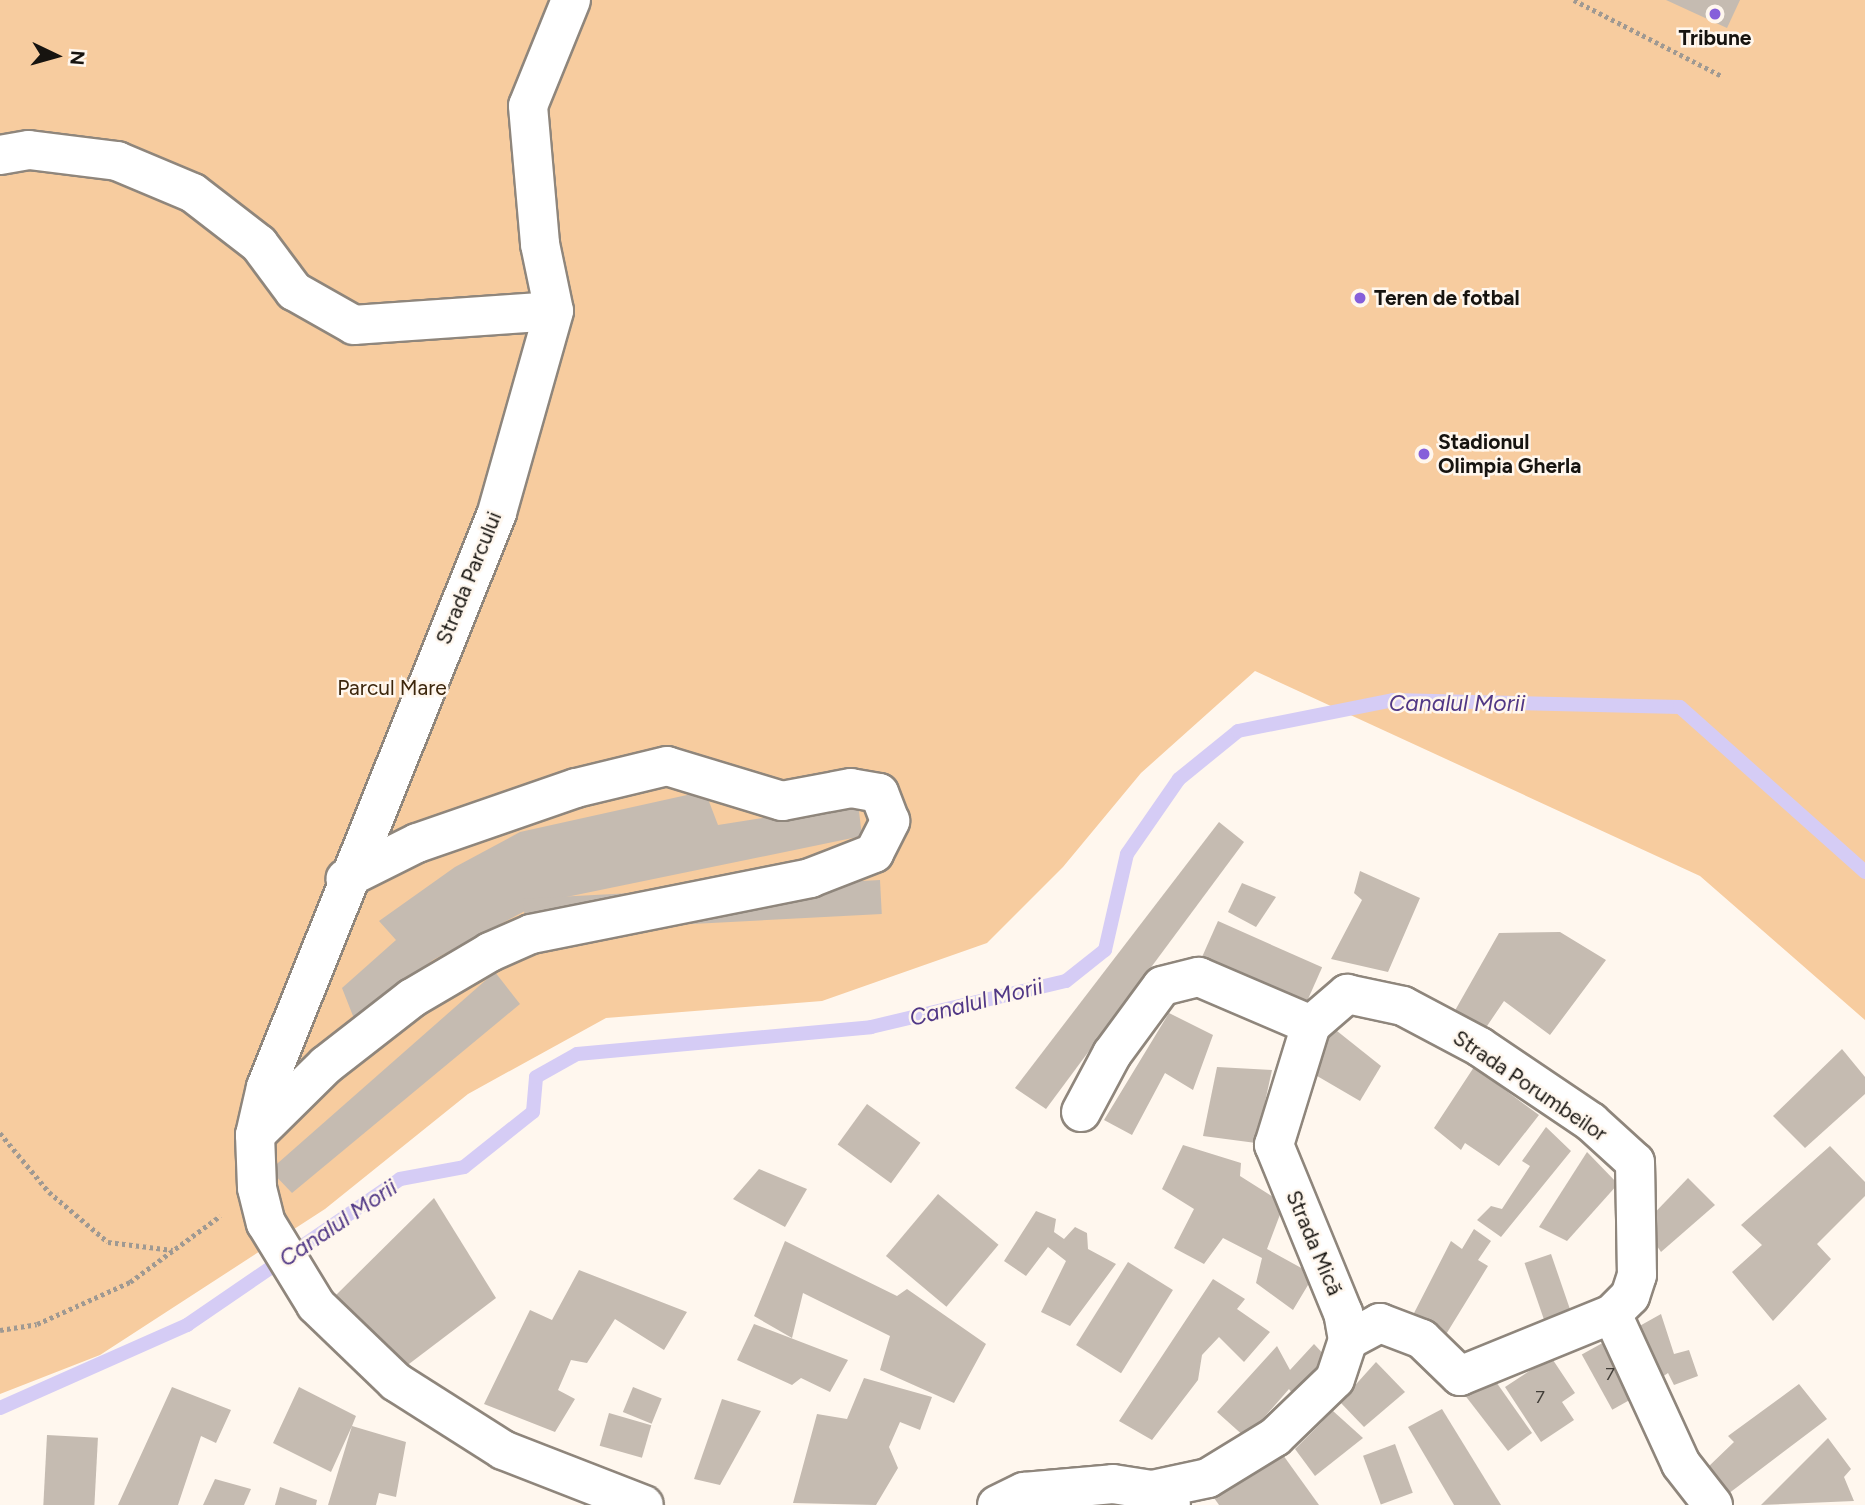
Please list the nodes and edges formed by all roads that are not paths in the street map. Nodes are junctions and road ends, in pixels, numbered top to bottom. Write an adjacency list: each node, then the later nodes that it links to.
1 (571, 0): 3 (street, Strada Parcului)
2 (0, 155): 3 (street)
3 (554, 311): 4 (street, Strada Parcului)
4 (345, 879): 7 (street, Strada Parcului); 7 (street)
5 (1311, 1025): 6 (street); 8 (street, Strada Porumbeilor); 9 (street, Strada Mică)
6 (1081, 1112)
7 (255, 1135): 11 (street, Strada Parcului)
8 (1612, 1314): 9 (street); 13 (street)
9 (1348, 1340): 10 (street)
10 (1161, 1497): 12 (street)
11 (644, 1505)
12 (997, 1505)
13 (1713, 1505)

